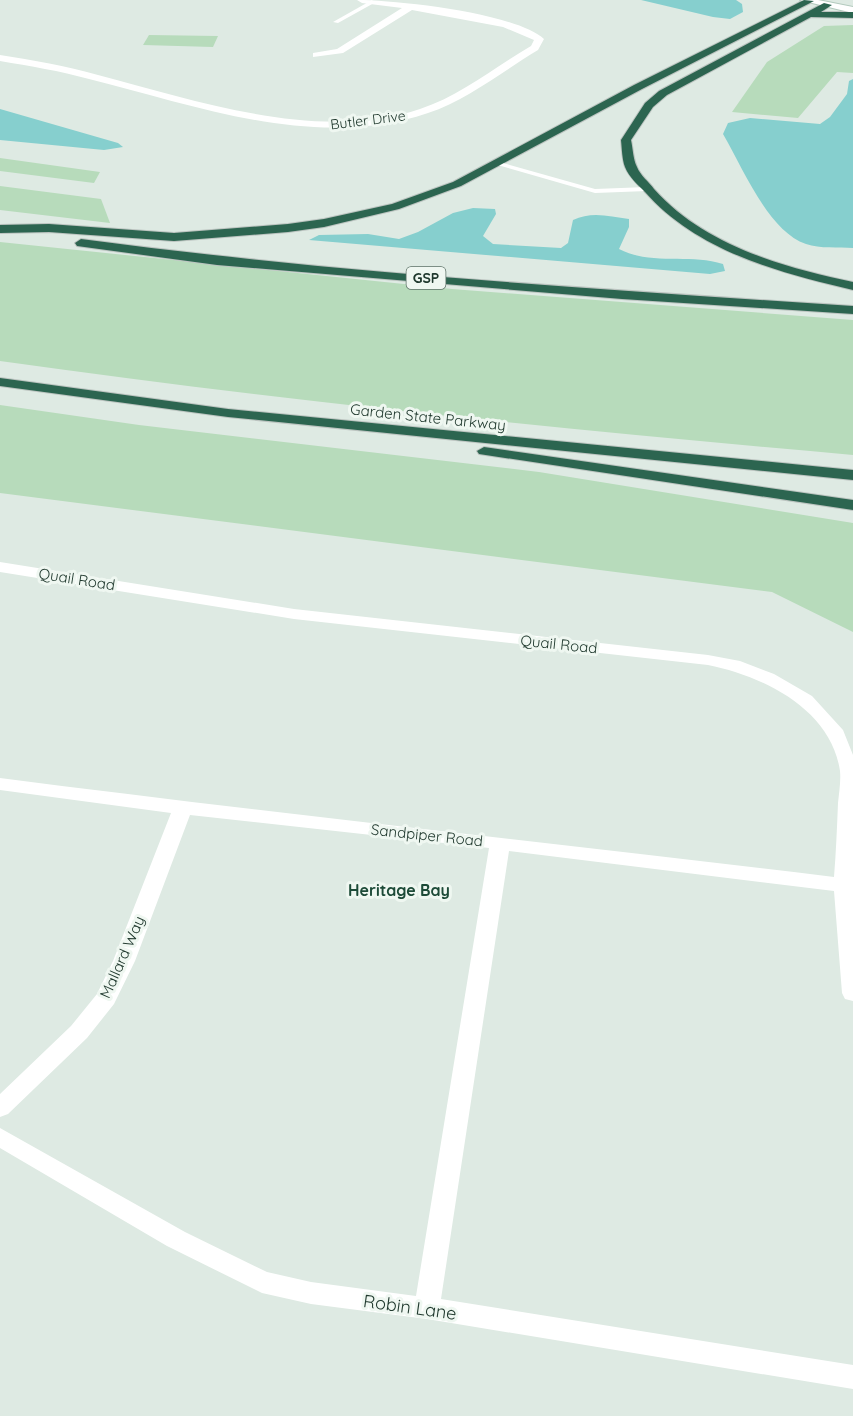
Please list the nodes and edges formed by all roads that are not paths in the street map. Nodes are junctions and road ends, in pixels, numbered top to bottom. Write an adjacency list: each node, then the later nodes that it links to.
1 (367, 1): 3 (street, Butler Drive); 7 (lane)
2 (815, 2): 4 (street); 6 (highway); 10 (highway)
3 (409, 8): 8 (street); 9 (street, Butler Drive)
4 (853, 10)
5 (853, 15): 6 (highway)
6 (805, 16): 11 (highway)
7 (336, 22)
8 (316, 55)
9 (0, 58)
10 (496, 164): 11 (lane); 12 (highway)
11 (647, 189): 13 (highway)
12 (0, 230): 14 (highway, GSP)
13 (853, 286)
14 (853, 310)
15 (0, 382): 16 (highway, Garden State Parkway)
16 (281, 419): 17 (highway, Garden State Parkway); 18 (highway)
17 (853, 475)
18 (853, 505)
19 (0, 567): 23 (street, Quail Road)
20 (0, 784): 21 (street, Sandpiper Road)
21 (183, 808): 22 (street, Sandpiper Road); 25 (street, Mallard Way)
22 (500, 843): 23 (street, Sandpiper Road); 27 (street)
23 (848, 886): 24 (street, Quail Road)
24 (853, 993)
25 (0, 1108)
26 (0, 1137): 27 (street, Robin Lane)
27 (427, 1308): 28 (street, Robin Lane)
28 (853, 1377)

